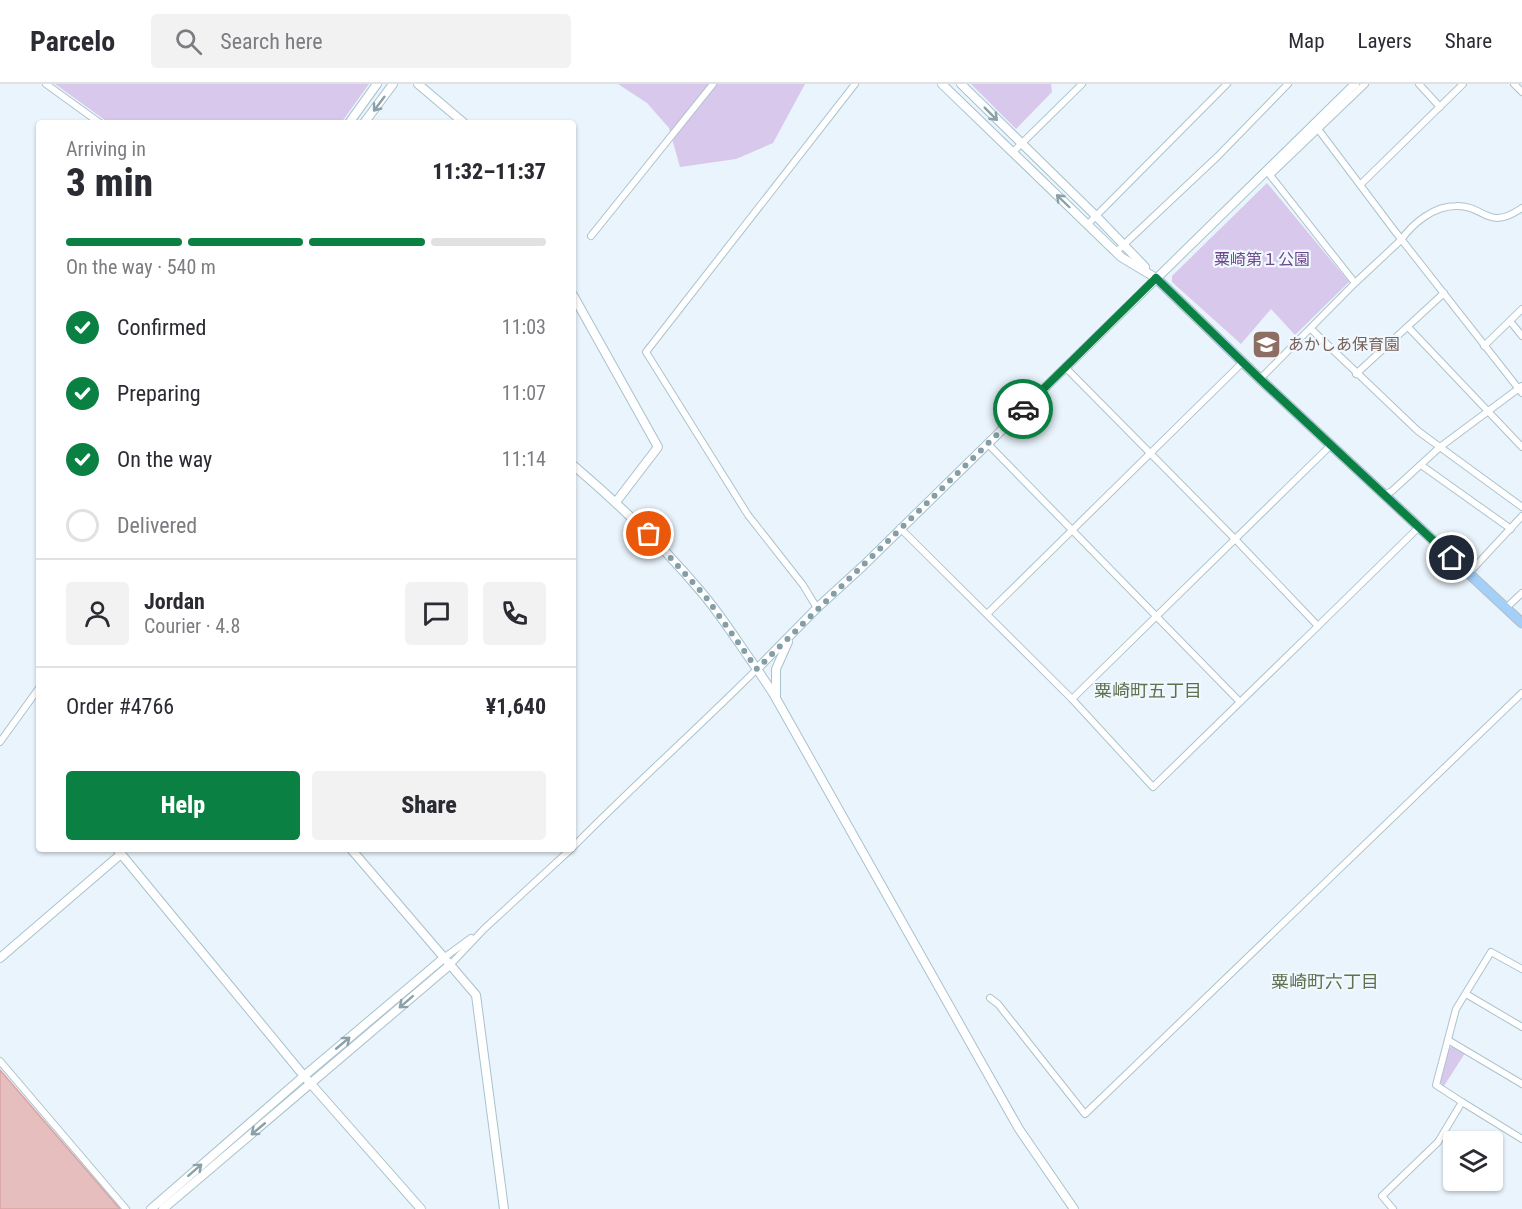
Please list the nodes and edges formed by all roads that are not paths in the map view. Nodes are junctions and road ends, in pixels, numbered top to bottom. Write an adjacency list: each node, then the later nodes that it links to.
1 (46, 84): 19 (street)
2 (377, 84): 20 (street)
3 (393, 84): 21 (street, one-way to 21)
4 (418, 84): 22 (street)
5 (712, 84): 30 (street)
6 (855, 84): 69 (street)
7 (942, 84): 25 (street)
8 (961, 84): 24 (street, one-way to 24)
9 (1082, 84): 24 (street)
10 (1227, 84): 28 (street)
11 (1288, 84): 32 (street)
12 (1355, 84): 33 (street)
13 (1365, 84): 23 (street)
14 (1419, 84): 18 (street)
15 (1463, 84): 18 (street)
16 (1514, 84): 17 (street)
17 (1522, 92)
18 (1440, 107): 26 (street)
19 (96, 120)
20 (351, 120)
21 (366, 120)
22 (460, 120)
23 (1318, 129): 26 (street); 34 (street)
24 (1021, 143): 25 (street); 28 (street)
25 (1013, 152): 29 (street, one-way to 25)
26 (1360, 185): 31 (street)
27 (1522, 208): 31 (street)
28 (1096, 216): 29 (street); 32 (street)
29 (1088, 224): 32 (street)
30 (591, 236)
31 (1401, 240): 34 (street); 35 (street)
32 (1120, 249): 33 (street)
33 (1156, 278): 45 (main road); 46 (street)
34 (1355, 283): 42 (street)
35 (1444, 293): 41 (street); 44 (street)
36 (576, 301): 37 (street)
37 (580, 308): 39 (street); 59 (street)
38 (1522, 309): 40 (street)
39 (576, 313)
40 (1510, 321): 43 (street); 44 (street)
41 (1408, 327): 47 (street); 50 (street)
42 (1311, 329): 47 (street); 48 (street)
43 (1522, 336)
44 (1484, 346): 49 (street)
45 (1243, 362): 48 (main road); 55 (street)
46 (1065, 367): 51 (street); 55 (street)
47 (1356, 374): 53 (street)
48 (1260, 379): 52 (main road)
49 (1521, 390): 50 (street)
50 (1490, 411): 53 (street); 54 (street)
51 (988, 444): 63 (street); 65 (street)
52 (1331, 445): 58 (main road); 66 (street)
53 (1440, 447): 56 (street); 60 (street)
54 (1522, 447)
55 (1150, 453): 65 (street); 66 (street)
56 (1421, 465): 58 (street); 64 (street)
57 (576, 468): 59 (street)
58 (1384, 495): 62 (main road)
59 (616, 502): 76 (street)
60 (1522, 507)
61 (1522, 516): 64 (street)
62 (1419, 527): 67 (main road); 74 (street)
63 (900, 528): 69 (street); 71 (street)
64 (1511, 529): 67 (street)
65 (1072, 531): 71 (street); 72 (street)
66 (1234, 538): 72 (street); 74 (street)
67 (1469, 573): 70 (main road)
68 (1522, 593): 70 (street)
69 (817, 608): 75 (street)
70 (1506, 608): 73 (main road)
71 (987, 614): 80 (street)
72 (1156, 616): 80 (street); 81 (street)
73 (1522, 623)
74 (1318, 626): 81 (street)
75 (790, 636): 76 (street); 79 (street)
76 (757, 669): 79 (street); 83 (street)
77 (36, 692): 82 (street)
78 (1522, 693): 91 (street)
79 (776, 698): 105 (street)
80 (1072, 699): 81 (street)
81 (1240, 702)
82 (0, 742)
83 (576, 844)
84 (119, 852): 87 (street); 95 (street)
85 (354, 852): 88 (street)
86 (568, 852): 88 (street)
87 (0, 958)
88 (448, 961): 95 (street, one-way to 88); 96 (street, one-way to 96); 104 (street)
89 (1522, 969): 90 (street)
90 (1466, 994): 92 (street); 93 (street)
91 (990, 998)
92 (1522, 1027)
93 (1448, 1040): 97 (street); 98 (street)
94 (0, 1061): 100 (street)
95 (304, 1076): 96 (street); 101 (street, one-way to 95)
96 (311, 1084): 102 (street, one-way to 102); 103 (street)
97 (1522, 1084)
98 (1462, 1102): 99 (street); 106 (street)
99 (1522, 1139)
100 (126, 1209)
101 (152, 1209)
102 (163, 1209)
103 (421, 1209)
104 (504, 1209)
105 (1074, 1209)
106 (1394, 1209)

